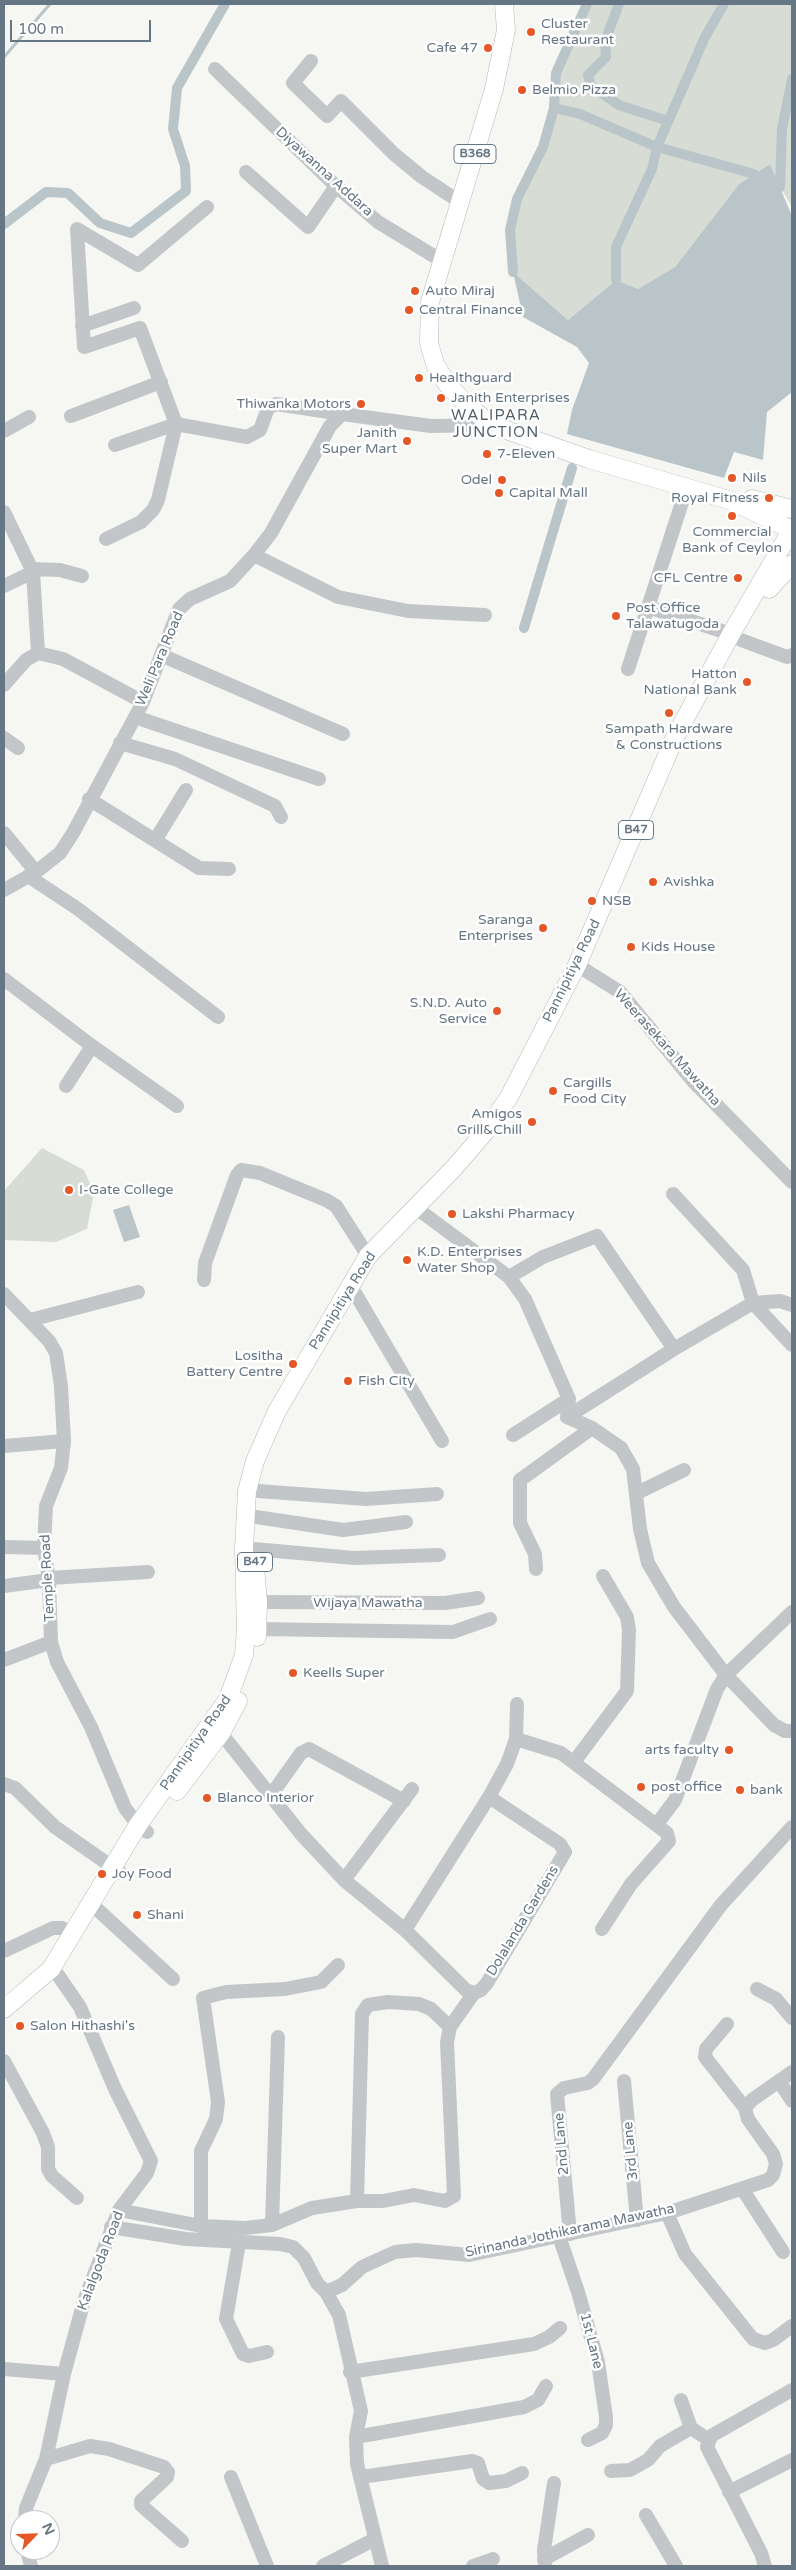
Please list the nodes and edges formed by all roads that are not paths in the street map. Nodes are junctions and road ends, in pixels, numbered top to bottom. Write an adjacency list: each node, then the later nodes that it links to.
1 (504, 4): 6 (main road, B368)
2 (311, 61): 6 (street)
3 (216, 70): 5 (street, Diyawanna Addara)
4 (246, 172): 5 (street)
5 (336, 186): 8 (street, Diyawanna Addara)
6 (460, 202): 8 (main road, B368)
7 (207, 207): 10 (street)
8 (442, 261): 16 (main road, B368)
9 (134, 308): 10 (street)
10 (82, 326): 11 (street)
11 (161, 382): 13 (street); 15 (street)
12 (342, 414): 15 (street); 16 (street); 26 (street, Weli Para Road)
13 (71, 416)
14 (29, 417): 17 (street)
15 (176, 424): 18 (street); 24 (street)
16 (492, 425): 19 (main road, B368)
17 (4, 431)
18 (115, 445)
19 (687, 487): 20 (main road, B368); 33 (street)
20 (714, 495): 21 (main road); 23 (main road, B368); 32 (main road)
21 (792, 510)
22 (4, 512): 28 (street)
23 (792, 529): 32 (main road, Pannipitiya Road / B47)
24 (106, 539)
25 (792, 549): 31 (main road, Pannipitiya Road / B47)
26 (254, 555): 34 (street); 37 (street, Weli Para Road)
27 (792, 564): 31 (main road)
28 (32, 571): 29 (street); 30 (street); 36 (street)
29 (82, 576)
30 (4, 586)
31 (768, 589): 35 (main road, Pannipitiya Road / B47)
32 (749, 602): 35 (main road, Pannipitiya Road / B47)
33 (648, 607): 35 (street); 39 (street)
34 (485, 615)
35 (736, 637): 38 (street); 56 (main road, Pannipitiya Road / B47)
36 (38, 653): 40 (street); 41 (street)
37 (161, 655): 41 (street, Weli Para Road); 43 (street)
38 (792, 655)
39 (628, 669)
40 (4, 685)
41 (143, 702): 42 (street, Weli Para Road)
42 (135, 717): 45 (street, Weli Para Road); 47 (street)
43 (343, 734)
44 (4, 738): 46 (street)
45 (120, 743): 49 (street, Weli Para Road); 50 (street)
46 (18, 748)
47 (319, 779)
48 (186, 790): 52 (street)
49 (89, 799): 52 (street); 54 (street, Weli Para Road)
50 (281, 818)
51 (4, 833): 54 (street)
52 (156, 839): 53 (street)
53 (229, 869)
54 (32, 874): 55 (street, Weli Para Road); 58 (street)
55 (4, 890)
56 (582, 967): 62 (street, Weerasekara Mawatha); 64 (main road, Pannipitiya Road / B47); 65 (main road, Pannipitiya Road / B47)
57 (4, 979): 59 (street)
58 (218, 1017)
59 (92, 1046): 60 (street); 61 (street)
60 (66, 1086)
61 (177, 1106)
62 (792, 1182)
63 (673, 1194): 71 (street)
64 (423, 1213): 66 (street); 69 (main road, Pannipitiya Road / B47)
65 (368, 1256): 67 (street); 118 (main road, Pannipitiya Road / B47)
66 (510, 1277): 75 (street); 76 (street)
67 (204, 1280)
68 (138, 1292): 73 (street)
69 (355, 1293): 81 (street); 84 (main road, Pannipitiya Road / B47)
70 (6, 1301): 73 (street, Temple Road)
71 (753, 1303): 72 (street); 74 (street); 75 (street)
72 (792, 1305)
73 (30, 1320): 80 (street, Temple Road)
74 (792, 1345)
75 (674, 1349): 77 (street)
76 (569, 1399): 77 (street); 79 (street)
77 (567, 1417): 78 (street)
78 (592, 1428): 85 (street); 93 (street)
79 (513, 1435)
80 (64, 1441): 82 (street); 90 (street, Temple Road)
81 (442, 1441)
82 (4, 1446)
83 (684, 1470): 85 (street)
84 (258, 1492): 86 (street); 87 (main road, Pannipitiya Road / B47)
85 (637, 1493): 105 (street)
86 (437, 1494)
87 (256, 1517): 88 (street); 91 (main road, Pannipitiya Road / B47)
88 (406, 1522)
89 (4, 1547): 90 (street)
90 (44, 1548): 96 (street, Temple Road)
91 (254, 1549): 92 (street); 99 (main road, Pannipitiya Road / B47)
92 (439, 1556)
93 (536, 1569)
94 (148, 1572): 96 (street)
95 (603, 1576): 110 (street)
96 (49, 1579): 97 (street); 103 (street, Temple Road)
97 (4, 1586)
98 (478, 1598): 99 (street, Wijaya Mawatha)
99 (258, 1602): 102 (main road, Pannipitiya Road / B47)
100 (792, 1612): 105 (street)
101 (490, 1619): 102 (street)
102 (257, 1629): 108 (main road, Pannipitiya Road / B47)
103 (51, 1642): 104 (street); 118 (street, Temple Road)
104 (4, 1660)
105 (726, 1676): 107 (street); 116 (street)
106 (517, 1704): 109 (street)
107 (792, 1731)
108 (220, 1733): 113 (street); 118 (main road, Pannipitiya Road / B47)
109 (516, 1739): 110 (street); 114 (street)
110 (574, 1762): 116 (street)
111 (4, 1784): 119 (street)
112 (412, 1789): 115 (street)
113 (272, 1795): 115 (street); 120 (street)
114 (489, 1797): 123 (street); 130 (street, Dolalanda Gardens)
115 (404, 1801): 120 (street)
116 (658, 1824): 122 (street)
117 (792, 1827): 152 (street, 2nd Lane)
118 (142, 1829): 119 (main road, Pannipitiya Road / B47)
119 (117, 1870): 121 (main road, Pannipitiya Road / B47); 124 (main road, Pannipitiya Road / B47)
120 (344, 1880): 123 (street)
121 (98, 1910): 127 (main road, Pannipitiya Road / B47); 128 (street)
122 (602, 1929)
123 (405, 1930): 130 (street)
124 (72, 1936): 125 (street); 127 (main road, Pannipitiya Road / B47)
125 (4, 1951)
126 (338, 1964): 150 (street)
127 (55, 1972): 131 (main road, Pannipitiya Road / B47); 133 (main road, Pannipitiya Road / B47); 146 (street, Kalalgoda Road)
128 (173, 1979)
129 (757, 1989): 132 (street)
130 (474, 1993): 135 (street)
131 (4, 2009)
132 (792, 2018)
133 (4, 2022)
134 (727, 2024): 142 (street)
135 (450, 2027): 145 (street); 145 (street)
136 (278, 2037): 149 (street)
137 (4, 2061): 144 (street)
138 (792, 2072): 139 (street)
139 (778, 2081): 141 (street); 142 (street)
140 (624, 2082): 148 (street, 3rd Lane)
141 (792, 2101)
142 (745, 2108): 143 (street, Sirinanda Jothikarama Mawatha)
143 (743, 2190): 147 (street, Sirinanda Jothikarama Mawatha); 154 (street)
144 (77, 2198)
145 (357, 2201): 149 (street)
146 (119, 2210): 150 (street); 151 (street, Kalalgoda Road)
147 (667, 2213): 148 (street, Sirinanda Jothikarama Mawatha); 156 (street)
148 (637, 2220): 152 (street, Sirinanda Jothikarama Mawatha)
149 (272, 2224): 150 (street)
150 (201, 2226)
151 (111, 2227): 153 (street); 161 (street, Kalalgoda Road)
152 (564, 2235): 155 (street, Sirinanda Jothikarama Mawatha); 167 (street, 1st Lane)
153 (239, 2243): 155 (street); 158 (street)
154 (783, 2252)
155 (326, 2292): 160 (street)
156 (792, 2326)
157 (560, 2328): 160 (street)
158 (267, 2352)
159 (4, 2369): 161 (street)
160 (350, 2372): 166 (street)
161 (64, 2374): 169 (street, Kalalgoda Road)
162 (546, 2386): 166 (street)
163 (792, 2390): 168 (street)
164 (680, 2400): 165 (street)
165 (691, 2428): 168 (street); 171 (street)
166 (356, 2437): 174 (street)
167 (588, 2440)
168 (709, 2440): 176 (street)
169 (46, 2459): 177 (street, Kalalgoda Road); 181 (street)
170 (792, 2460): 176 (street)
171 (611, 2471)
172 (522, 2473): 174 (street)
173 (231, 2477): 184 (street)
174 (361, 2477): 180 (street)
175 (554, 2483): 183 (street)
176 (729, 2492): 189 (street)
177 (26, 2510)
178 (646, 2515): 188 (street)
179 (588, 2535): 183 (street)
180 (375, 2539): 185 (street); 186 (street)
181 (182, 2541)
182 (492, 2559): 187 (street)
183 (544, 2563)
184 (267, 2566)
185 (323, 2566)
186 (382, 2566)
187 (472, 2566)
188 (676, 2566)
189 (765, 2566)

